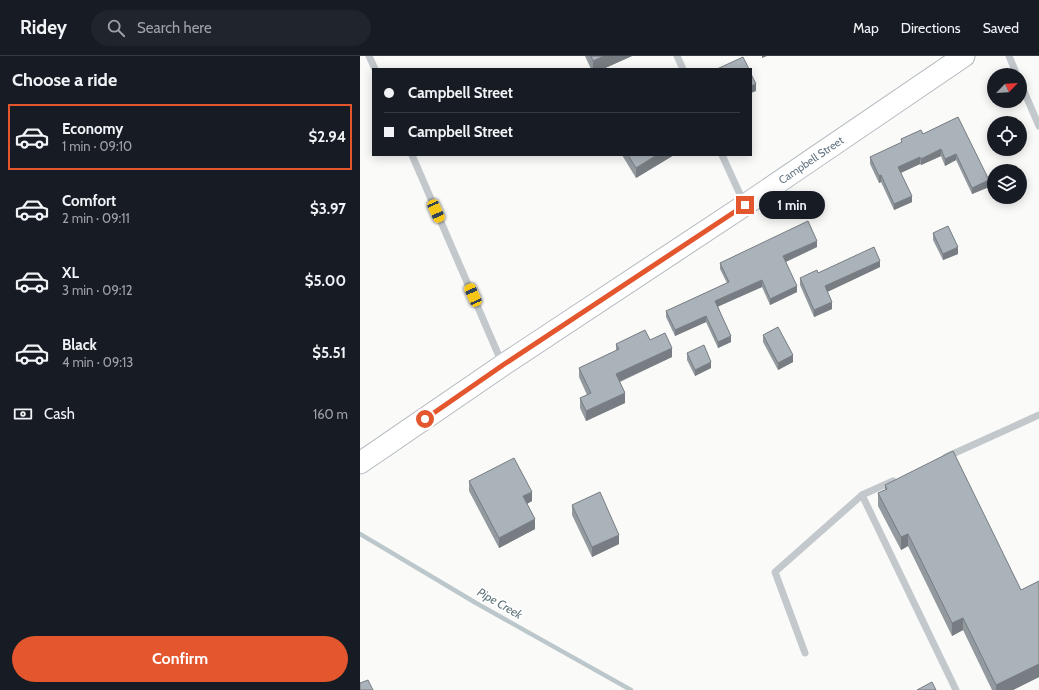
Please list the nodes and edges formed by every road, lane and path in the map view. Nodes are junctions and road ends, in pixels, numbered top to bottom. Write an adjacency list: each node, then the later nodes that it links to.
1 (369, 56): 5 (lane)
2 (676, 56): 6 (lane)
3 (964, 56): 12 (street, Campbell Street)
4 (1009, 56): 7 (lane)
5 (374, 68)
6 (682, 68)
7 (1014, 68)
8 (1027, 98): 9 (lane)
9 (1039, 126)
10 (412, 156): 13 (lane)
11 (722, 156): 12 (lane)
12 (745, 205): 13 (street, Campbell Street)
13 (503, 365): 16 (street, Campbell Street)
14 (1039, 415): 15 (lane)
15 (940, 460)
16 (360, 463)
17 (897, 479): 18 (lane)
18 (862, 495): 19 (lane); 20 (lane)
19 (805, 652)
20 (956, 690)

